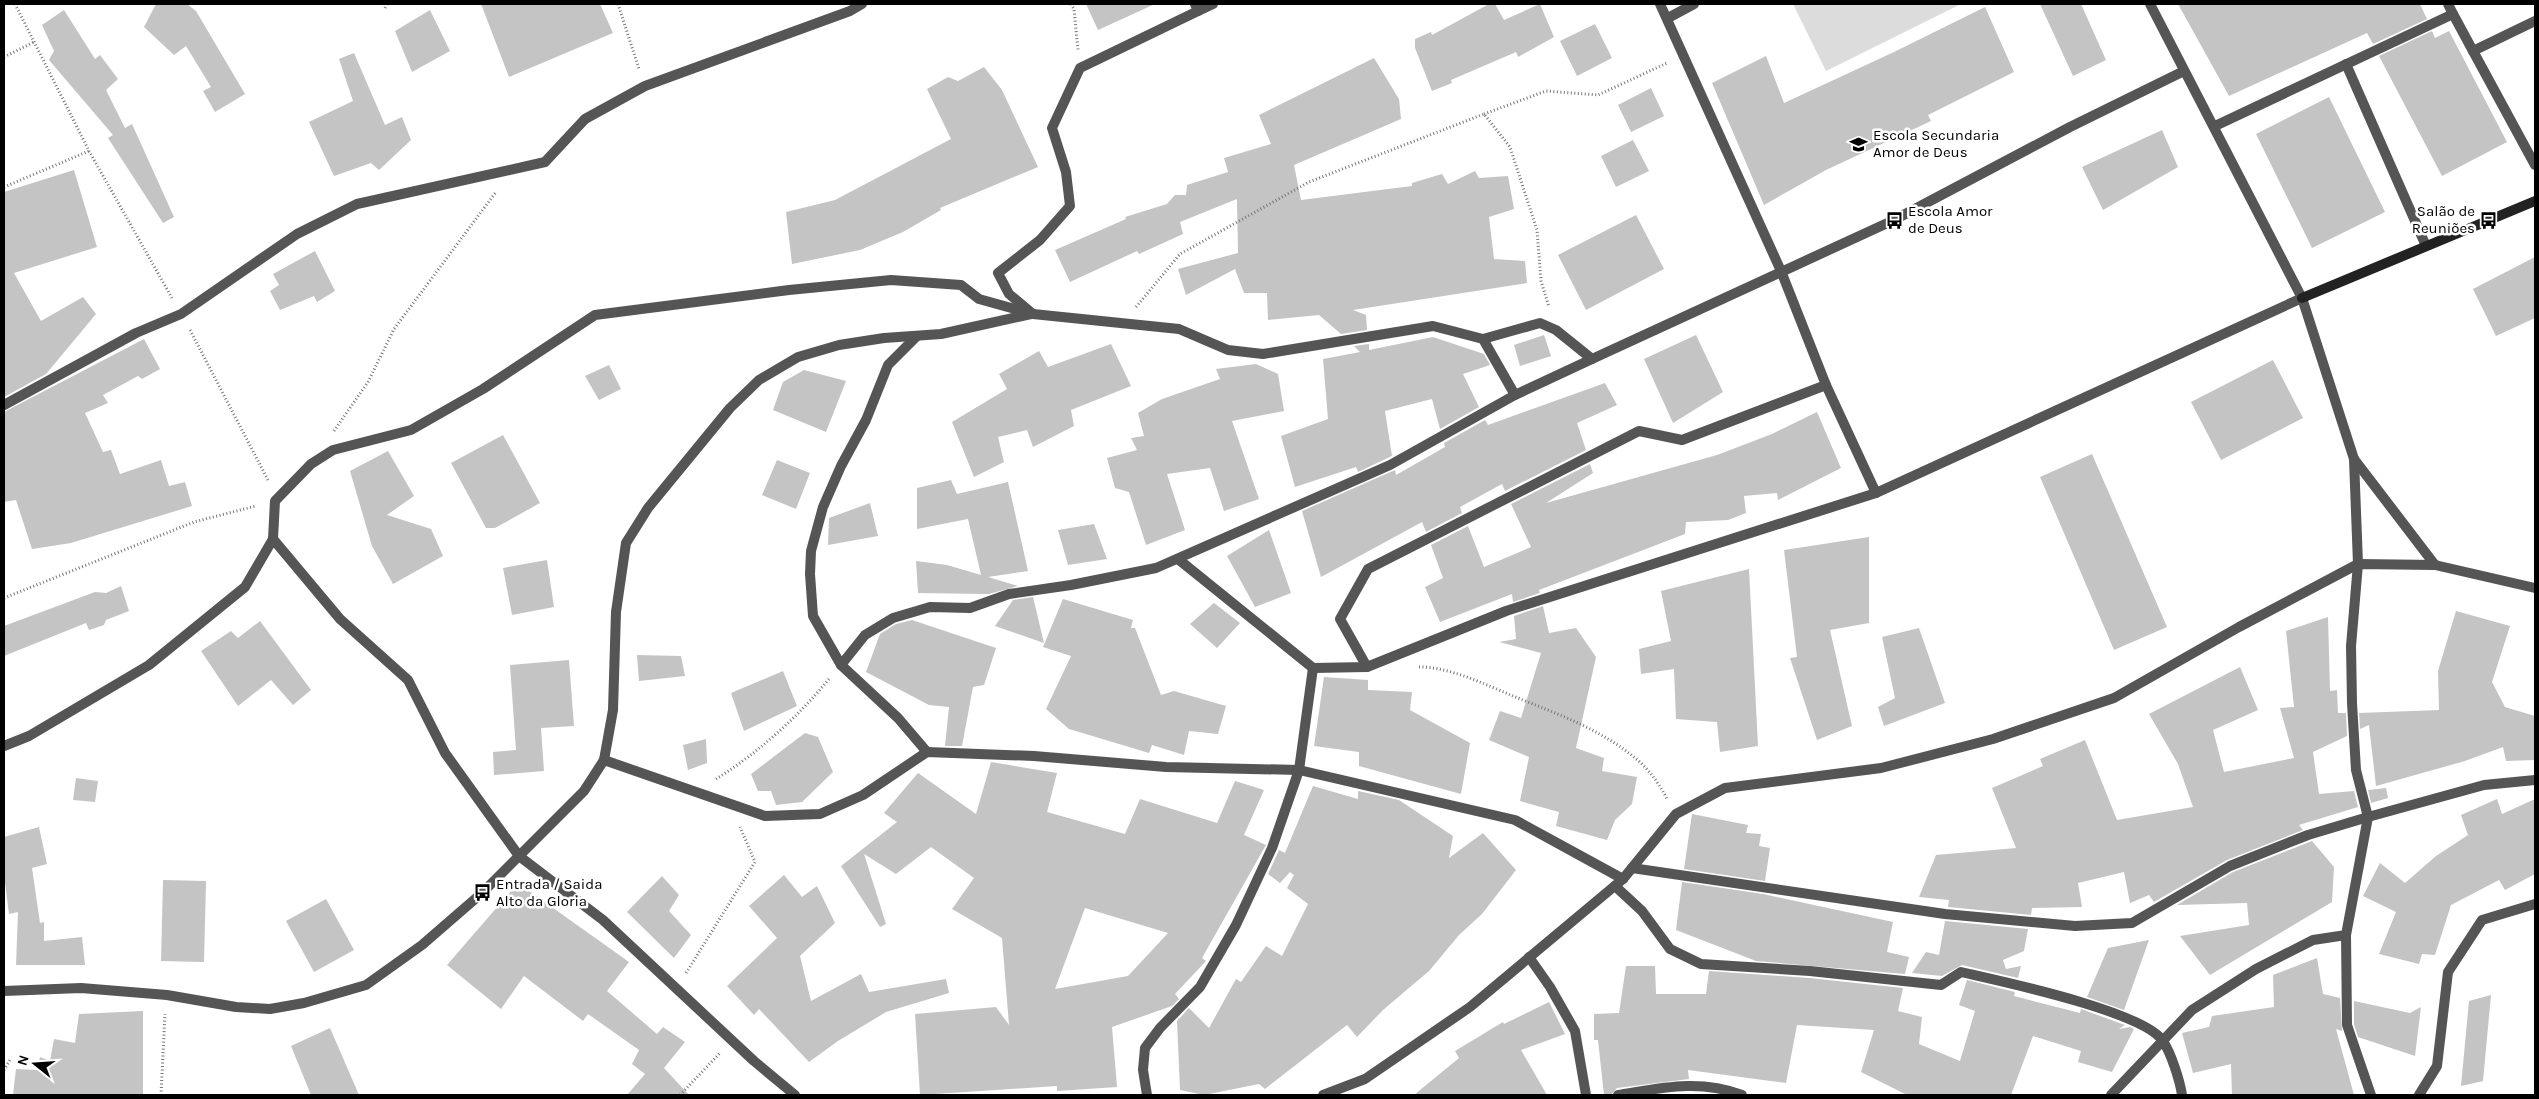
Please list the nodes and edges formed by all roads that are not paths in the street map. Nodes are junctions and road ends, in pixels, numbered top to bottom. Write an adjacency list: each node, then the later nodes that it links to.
1 (862, 4): 25 (street)
2 (1212, 4): 6 (street)
3 (1660, 4): 8 (street)
4 (1694, 4): 8 (street)
5 (2150, 4): 12 (street)
6 (1196, 7): 19 (street)
7 (2450, 9): 10 (street); 11 (street)
8 (1668, 18): 17 (street)
9 (2535, 21): 10 (street)
10 (2473, 51): 14 (street)
11 (2346, 64): 13 (street); 16 (street)
12 (2184, 71): 13 (street); 17 (street)
13 (2215, 126): 18 (street)
14 (2535, 165)
15 (2535, 201): 16 (street)
16 (2426, 246): 18 (street)
17 (1781, 271): 22 (street); 23 (street)
18 (2302, 298): 26 (street); 27 (street)
19 (1033, 314): 20 (street); 21 (street); 28 (street)
20 (917, 336): 33 (street); 38 (street)
21 (1483, 339): 22 (street); 24 (street)
22 (1592, 359): 24 (street)
23 (1826, 385): 27 (street); 34 (street)
24 (1515, 395): 29 (street)
25 (4, 405)
26 (2354, 459): 30 (street); 31 (street)
27 (1876, 493): 34 (street)
28 (273, 539): 36 (street); 42 (street)
29 (1178, 559): 33 (street); 35 (street)
30 (2358, 564): 31 (street); 41 (street); 43 (street)
31 (2435, 565): 32 (street)
32 (2535, 588)
33 (841, 666): 37 (street)
34 (1367, 667): 35 (street)
35 (1313, 668): 39 (street)
36 (4, 746)
37 (928, 752): 38 (street); 39 (street)
38 (604, 760): 42 (street)
39 (1299, 770): 44 (street); 51 (street)
40 (2535, 780): 41 (street)
41 (2368, 817): 43 (street); 46 (street)
42 (520, 856): 48 (street); 50 (street)
43 (1632, 868): 44 (street)
44 (1619, 882): 47 (street); 49 (street)
45 (2535, 904): 59 (street)
46 (2346, 935): 49 (street); 58 (street)
47 (1528, 957): 52 (street); 53 (street)
48 (4, 991)
49 (2162, 1040): 56 (street); 57 (street)
50 (795, 1095)
51 (1146, 1095)
52 (1324, 1095)
53 (1586, 1095)
54 (1618, 1095): 55 (street)
55 (1742, 1095)
56 (2110, 1095)
57 (2182, 1095)
58 (2371, 1095)
59 (2419, 1095)

